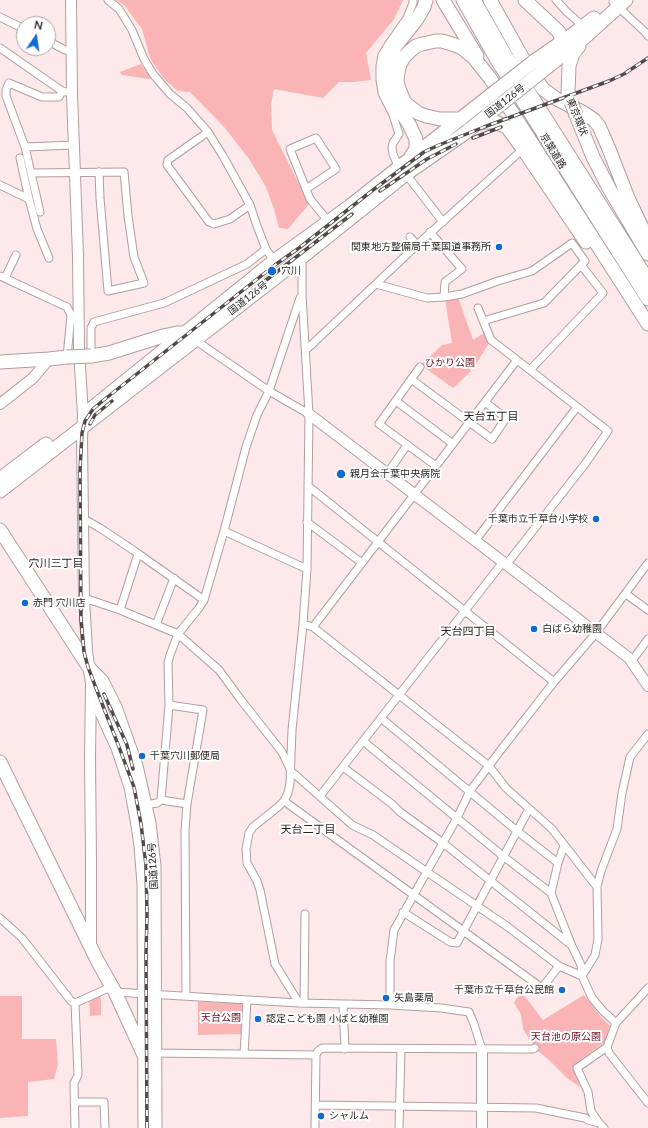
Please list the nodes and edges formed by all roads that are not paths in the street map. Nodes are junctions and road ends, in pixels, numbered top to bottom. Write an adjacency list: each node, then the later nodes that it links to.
1 (71, 0): 19 (street)
2 (108, 0): 28 (street)
3 (413, 0): 36 (street)
4 (426, 0): 26 (highway)
5 (443, 0): 22 (highway)
6 (463, 0): 63 (highway, 京葉道路)
7 (474, 0): 59 (highway, 京葉道路)
8 (490, 0): 49 (highway)
9 (525, 0): 16 (highway)
10 (556, 0): 14 (street)
11 (618, 3): 14 (highway); 15 (street)
12 (0, 17): 13 (street)
13 (16, 25)
14 (584, 32): 16 (highway); 20 (highway); 24 (highway)
15 (648, 36)
16 (562, 41): 20 (highway); 21 (highway)
17 (56, 45): 19 (street)
18 (0, 48): 23 (street)
19 (72, 50): 23 (street)
20 (554, 62): 21 (highway, 国道126号); 24 (highway, 東京環状)
21 (536, 65): 25 (highway, bridge); 27 (highway, 国道126号, bridge)
22 (490, 78): 25 (highway); 64 (highway)
23 (67, 92): 31 (street); 32 (street)
24 (569, 98): 52 (highway, 東京環状, bridge)
25 (461, 119): 30 (highway, 国道126号)
26 (409, 124): 30 (highway); 35 (highway)
27 (475, 124): 29 (highway, 国道126号); 33 (highway)
28 (208, 132): 43 (street); 43 (street)
29 (465, 133): 30 (highway); 36 (highway, 国道126号)
30 (436, 138): 35 (highway, 国道126号)
31 (74, 145): 32 (street); 38 (street)
32 (26, 147): 39 (street)
33 (523, 149): 46 (street); 64 (highway)
34 (20, 158): 42 (street)
35 (409, 159): 36 (highway, 国道126号)
36 (402, 171): 45 (highway, 国道126号); 46 (street); 54 (highway, 国道126号)
37 (99, 172): 37 (street); 38 (street)
38 (75, 173): 39 (street); 84 (street)
39 (32, 174): 44 (street)
40 (0, 185): 42 (street)
41 (306, 189): 41 (street); 45 (street)
42 (29, 199): 55 (street)
43 (250, 206): 51 (street)
44 (40, 212)
45 (328, 221): 56 (highway, 国道126号)
46 (443, 222): 47 (street)
47 (430, 232): 50 (street); 62 (street)
48 (410, 237): 50 (street)
49 (648, 240)
50 (417, 244): 60 (street)
51 (266, 249): 56 (street); 70 (street)
52 (648, 254)
53 (16, 255): 58 (street)
54 (302, 257): 61 (street); 68 (highway, 国道126号)
55 (49, 258)
56 (274, 261): 68 (highway, 国道126号)
57 (581, 266): 62 (street); 66 (street); 76 (street)
58 (2, 277): 71 (street)
59 (648, 280)
60 (376, 284): 62 (street); 69 (street)
61 (302, 294): 69 (street); 78 (street)
62 (444, 297)
63 (648, 299)
64 (635, 304): 67 (highway)
65 (478, 308): 66 (street)
66 (483, 321): 73 (street)
67 (648, 324)
68 (189, 336): 70 (highway, 国道126号); 78 (street); 84 (highway, 国道126号)
69 (306, 350): 83 (street)
70 (91, 356): 71 (highway, 国道126号, bridge)
71 (67, 357): 72 (highway, 国道126号)
72 (49, 359): 74 (highway, 国道126号); 81 (street)
73 (517, 360): 76 (street); 80 (street)
74 (0, 362)
75 (420, 367): 77 (street)
76 (530, 370): 82 (street)
77 (411, 379): 79 (street); 85 (street)
78 (269, 391): 83 (street); 97 (street)
79 (396, 401): 86 (street); 87 (street)
80 (485, 402): 85 (street); 85 (street)
81 (0, 404)
82 (577, 407): 98 (street); 103 (street)
83 (309, 414): 89 (street); 91 (street)
84 (83, 421): 90 (highway, 国道126号); 92 (highway, 国道126号); 94 (street)
85 (469, 422): 86 (street)
86 (453, 444): 88 (street)
87 (408, 445): 88 (street); 89 (street)
88 (436, 466): 93 (street)
89 (387, 474): 93 (street)
90 (0, 479)
91 (308, 486): 95 (street); 99 (street)
92 (0, 491)
93 (414, 494): 98 (street); 99 (street)
94 (84, 519): 100 (street); 107 (street)
95 (307, 522): 101 (street); 104 (street)
96 (0, 530): 119 (highway, 国道126号)
97 (224, 531): 104 (street); 108 (street)
98 (475, 541): 103 (street)
99 (378, 542): 101 (street); 111 (street)
100 (138, 554): 105 (street); 109 (street)
101 (362, 563): 114 (street)
102 (648, 563): 106 (street)
103 (504, 564): 111 (street); 115 (street)
104 (307, 569): 112 (street)
105 (174, 578): 108 (street); 113 (street)
106 (626, 594): 110 (street); 115 (street)
107 (84, 598): 109 (street); 119 (street)
108 (204, 600): 116 (street)
109 (120, 610): 113 (street)
110 (648, 610)
111 (465, 611): 120 (street); 122 (street)
112 (303, 624): 114 (street); 130 (street)
113 (156, 625): 116 (street)
114 (313, 627): 122 (street)
115 (596, 633): 118 (street); 120 (street)
116 (178, 634): 123 (street); 130 (street)
117 (648, 639): 118 (street)
118 (631, 662): 121 (street)
119 (90, 668): 136 (highway, 国道126号); 155 (street); 160 (highway, 国道126号)
120 (554, 682): 128 (street)
121 (648, 686)
122 (400, 695): 124 (street); 128 (street)
123 (169, 705): 133 (street); 135 (street)
124 (381, 718): 126 (street); 131 (street)
125 (648, 734): 146 (street)
126 (363, 741): 129 (street); 138 (street)
127 (0, 762): 155 (highway, 国道126号)
128 (490, 766): 131 (street); 137 (street)
129 (343, 767): 132 (street); 140 (street)
130 (291, 771): 132 (street); 134 (street)
131 (470, 791): 138 (street); 139 (street)
132 (320, 796): 144 (street)
133 (161, 800): 135 (street); 136 (street)
134 (284, 801): 148 (street); 164 (street)
135 (187, 804): 161 (street)
136 (145, 805): 160 (highway, 国道126号)
137 (528, 808): 139 (street); 141 (street)
138 (457, 818): 140 (street); 142 (street)
139 (517, 831): 142 (street); 143 (street)
140 (443, 843): 144 (street); 145 (street)
141 (564, 846): 143 (street); 146 (street)
142 (503, 856): 145 (street); 147 (street)
143 (558, 864): 147 (street)
144 (427, 872): 148 (street); 149 (street)
145 (490, 881): 149 (street); 154 (street)
146 (597, 887): 157 (street)
147 (551, 893): 154 (street)
148 (413, 895): 150 (street); 153 (street)
149 (476, 906): 153 (street); 156 (street)
150 (404, 912): 153 (street); 166 (street)
151 (306, 914): 164 (street)
152 (0, 918): 163 (street)
153 (463, 930): 156 (street)
154 (571, 944): 157 (street)
155 (91, 947): 159 (highway, 国道126号)
156 (560, 966): 157 (street)
157 (582, 976): 167 (street)
158 (648, 988): 167 (street)
159 (113, 990): 160 (street); 163 (street); 173 (highway, 国道126号)
160 (150, 994): 161 (street); 173 (highway, 国道126号)
161 (186, 996): 162 (street)
162 (246, 1000): 164 (street); 174 (street)
163 (75, 1003): 176 (street)
164 (302, 1003): 165 (street)
165 (343, 1004): 166 (street); 170 (street)
166 (390, 1004): 172 (street)
167 (616, 1023): 168 (street)
168 (607, 1047): 177 (street); 181 (street)
169 (535, 1048): 172 (street)
170 (345, 1049): 171 (street); 175 (street)
171 (401, 1049): 172 (street); 179 (street)
172 (482, 1050): 180 (street)
173 (149, 1054): 174 (street); 184 (highway, 国道126号); 185 (highway, 国道126号)
174 (244, 1054): 175 (street)
175 (316, 1055): 178 (street)
176 (74, 1102): 182 (street); 183 (street)
177 (648, 1103)
178 (316, 1105): 179 (street); 186 (street)
179 (400, 1106): 180 (street); 187 (street)
180 (482, 1107): 181 (street); 188 (street)
181 (602, 1126)
182 (75, 1128)
183 (105, 1128)
184 (145, 1128)
185 (155, 1128)
186 (315, 1128)
187 (400, 1128)
188 (482, 1128)

